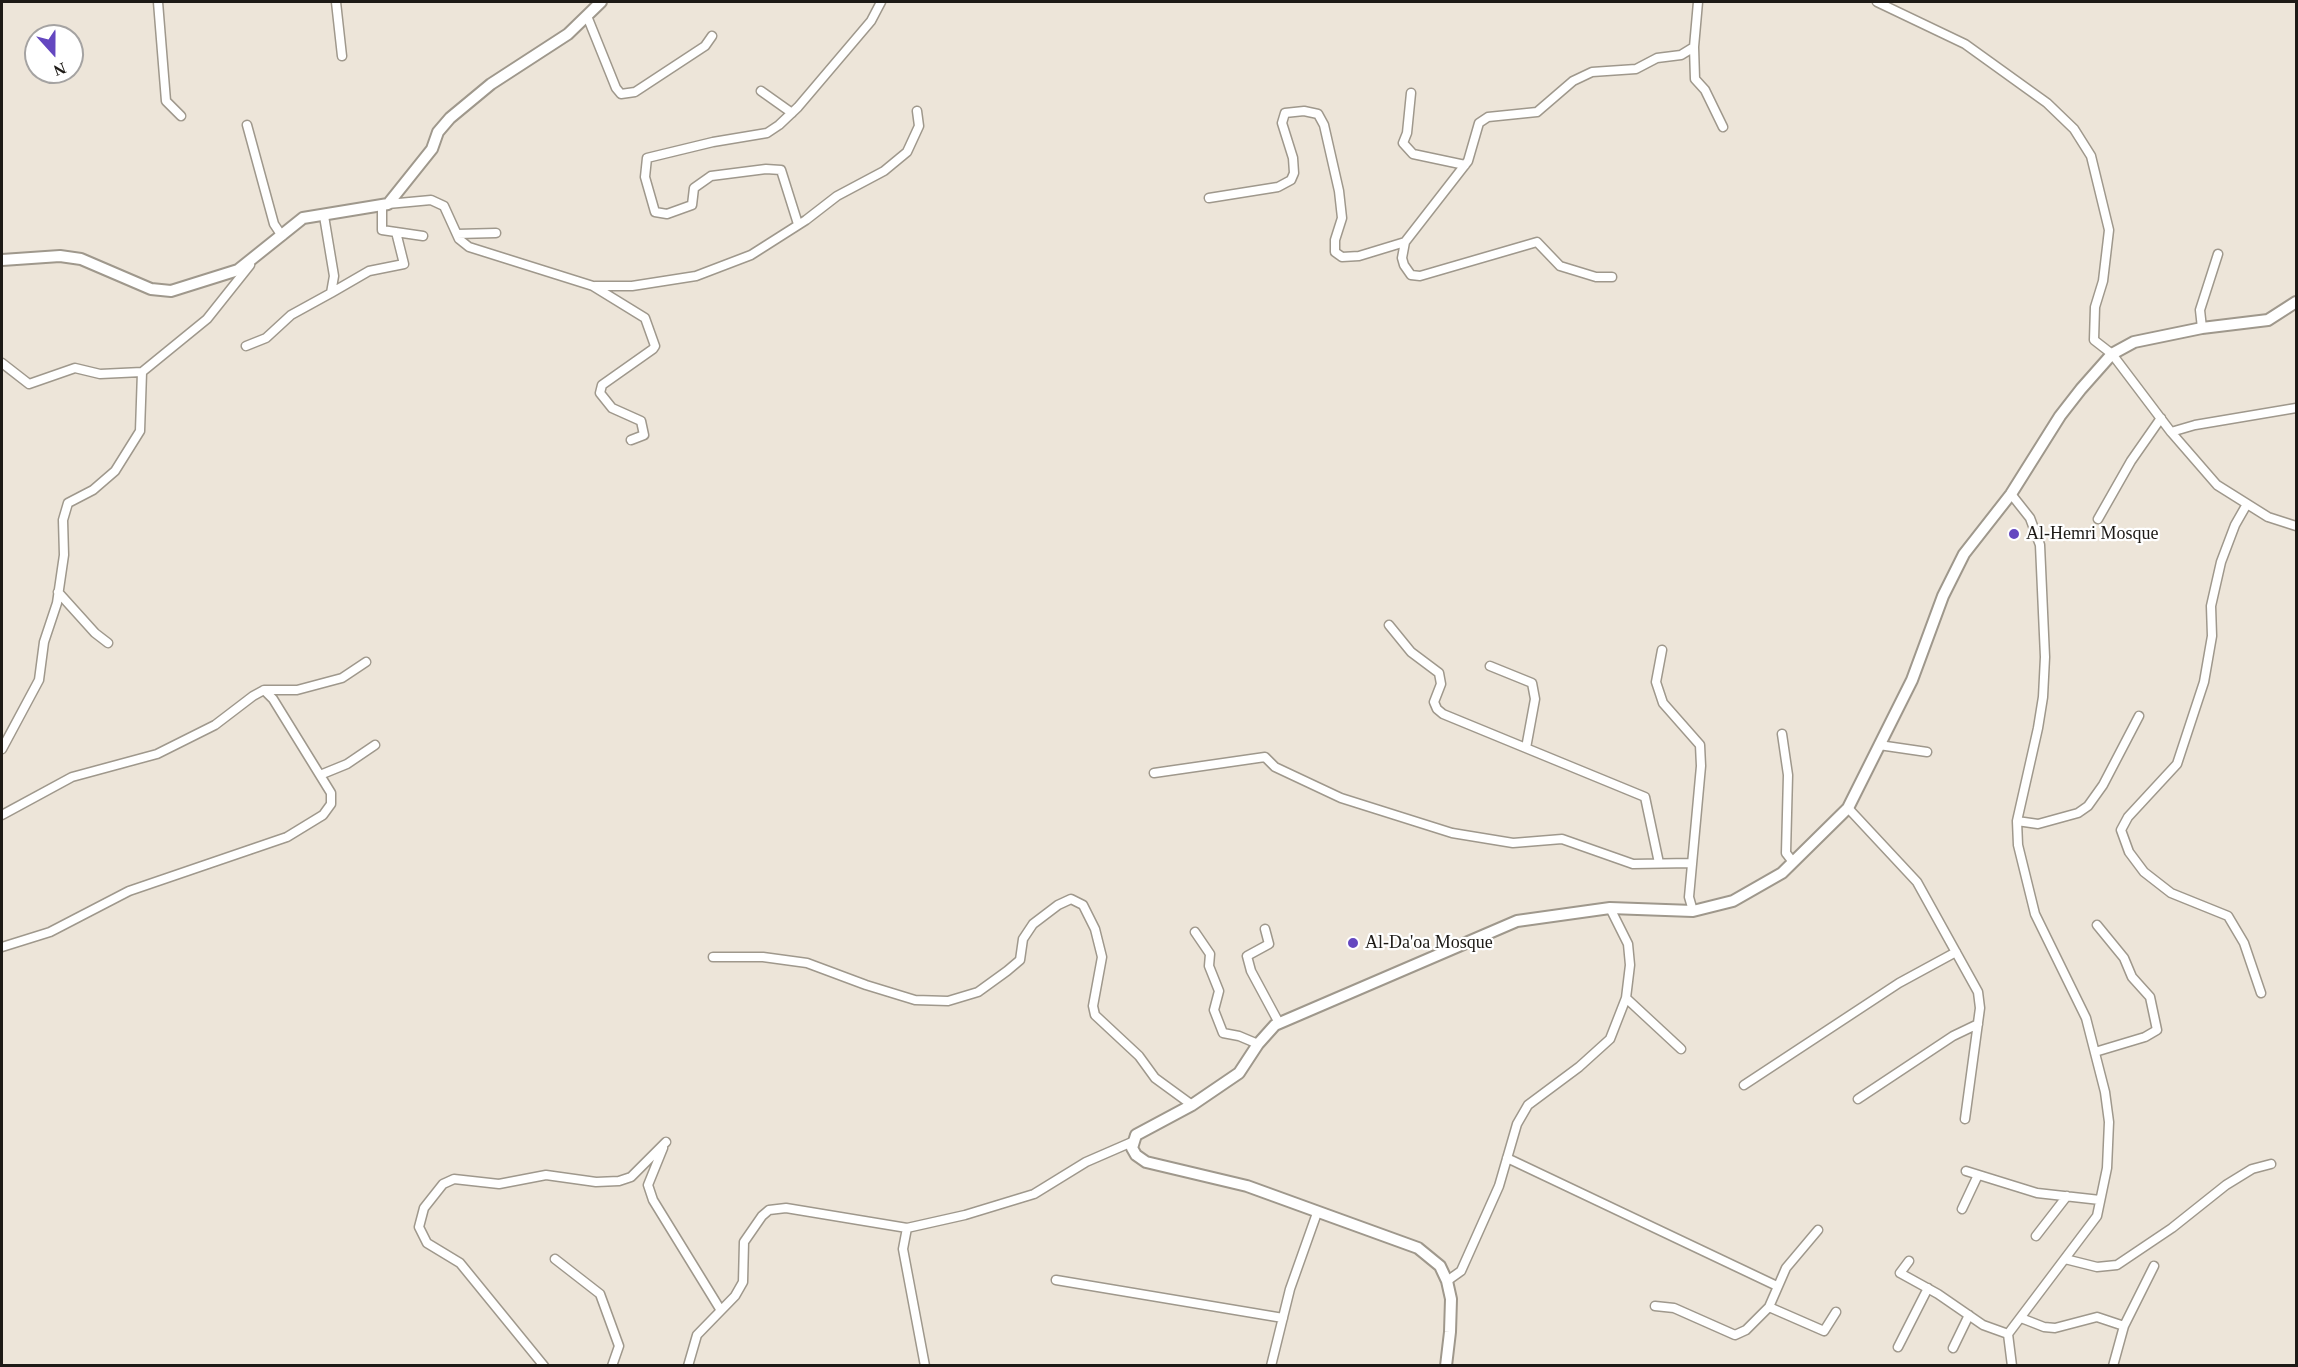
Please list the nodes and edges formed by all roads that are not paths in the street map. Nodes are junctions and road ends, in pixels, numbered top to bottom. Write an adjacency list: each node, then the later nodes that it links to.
1 (158, 2): 15 (street)
2 (336, 2): 10 (street)
3 (601, 2): 7 (street)
4 (880, 2): 14 (street)
5 (1698, 2): 9 (street)
6 (1877, 2): 38 (street)
7 (587, 16): 8 (street); 20 (street)
8 (712, 36)
9 (1694, 47): 17 (street); 18 (street)
10 (342, 56)
11 (761, 91): 14 (street)
12 (1412, 93): 18 (street)
13 (917, 111): 22 (street)
14 (792, 113): 22 (street)
15 (181, 116)
16 (247, 125): 26 (street)
17 (1723, 127)
18 (1465, 165): 28 (street)
19 (1209, 198): 28 (street)
20 (385, 205): 21 (street); 23 (street); 25 (street)
21 (324, 216): 26 (street); 34 (street)
22 (798, 224): 33 (street)
23 (396, 232): 27 (street); 34 (street)
24 (496, 233): 25 (street)
25 (457, 234): 33 (street)
26 (282, 236): 30 (street)
27 (423, 236)
28 (1405, 242): 32 (street)
29 (2218, 254): 36 (street)
30 (255, 257): 31 (street); 40 (street)
31 (2, 260)
32 (1612, 278)
33 (592, 286): 44 (street)
34 (331, 293): 37 (street)
35 (2296, 302): 36 (street)
36 (2202, 328): 38 (street)
37 (246, 346)
38 (2112, 354): 42 (street); 45 (street)
39 (2, 363): 40 (street)
40 (142, 372): 49 (street)
41 (2296, 408): 43 (street)
42 (2162, 418): 43 (street); 47 (street)
43 (2171, 432): 46 (street)
44 (631, 440)
45 (2010, 494): 59 (street); 67 (street)
46 (2247, 504): 48 (street); 79 (street)
47 (2098, 519)
48 (2296, 526)
49 (58, 592): 51 (street); 61 (street)
50 (1389, 624): 60 (street)
51 (108, 643)
52 (1662, 650): 70 (street)
53 (366, 662): 55 (street)
54 (1490, 666): 60 (street)
55 (264, 690): 64 (street); 66 (street)
56 (2139, 717): 67 (street)
57 (1782, 734): 68 (street)
58 (375, 745): 64 (street)
59 (1879, 745): 62 (street); 65 (street)
60 (1526, 748): 69 (street)
61 (2, 749)
62 (1927, 752)
63 (1154, 774): 69 (street)
64 (320, 775): 76 (street)
65 (1848, 808): 68 (street); 77 (street)
66 (2, 814)
67 (2017, 822): 85 (street)
68 (1793, 862): 72 (street)
69 (1659, 863): 70 (street)
70 (1691, 863): 72 (street)
71 (1610, 908): 72 (street); 80 (street); 81 (street)
72 (1693, 911)
73 (2097, 925): 85 (street)
74 (1265, 929): 81 (street)
75 (1195, 932): 83 (street)
76 (2, 947)
77 (1956, 952): 82 (street); 86 (street)
78 (713, 957): 88 (street)
79 (2261, 993)
80 (1626, 998): 84 (street); 91 (street)
81 (1279, 1023): 83 (street)
82 (1978, 1024): 87 (street); 89 (street)
83 (1258, 1044): 88 (street)
84 (1682, 1049)
85 (2095, 1052): 96 (street)
86 (1744, 1085)
87 (1858, 1099)
88 (1192, 1104): 90 (street)
89 (1965, 1119)
90 (1132, 1142): 98 (street); 99 (street)
91 (1507, 1158): 107 (street); 108 (street)
92 (2271, 1164): 103 (street)
93 (1966, 1171): 94 (street)
94 (1978, 1175): 95 (street); 97 (street)
95 (2067, 1196): 96 (street); 101 (street)
96 (2100, 1200): 103 (street)
97 (1962, 1209)
98 (1317, 1213): 107 (street); 115 (street)
99 (907, 1228): 112 (street); 124 (street)
100 (1818, 1230): 108 (street)
101 (2036, 1236)
102 (555, 1259): 122 (street)
103 (2065, 1259): 116 (street)
104 (1909, 1261): 109 (street)
105 (2154, 1266): 117 (street)
106 (1056, 1280): 115 (street)
107 (1447, 1281): 126 (street)
108 (1777, 1286): 111 (street)
109 (1928, 1288): 114 (street); 119 (street)
110 (1655, 1306): 111 (street)
111 (1769, 1307): 113 (street)
112 (720, 1309): 121 (street); 123 (street)
113 (1836, 1312)
114 (1969, 1315): 118 (street); 120 (street)
115 (1283, 1318): 125 (street)
116 (2021, 1318): 117 (street); 118 (street)
117 (2124, 1326): 128 (street)
118 (2008, 1334): 127 (street)
119 (1898, 1347)
120 (1953, 1348)
121 (544, 1365)
122 (612, 1365)
123 (688, 1365)
124 (925, 1365)
125 (1272, 1365)
126 (1446, 1365)
127 (2012, 1365)
128 (2113, 1365)

